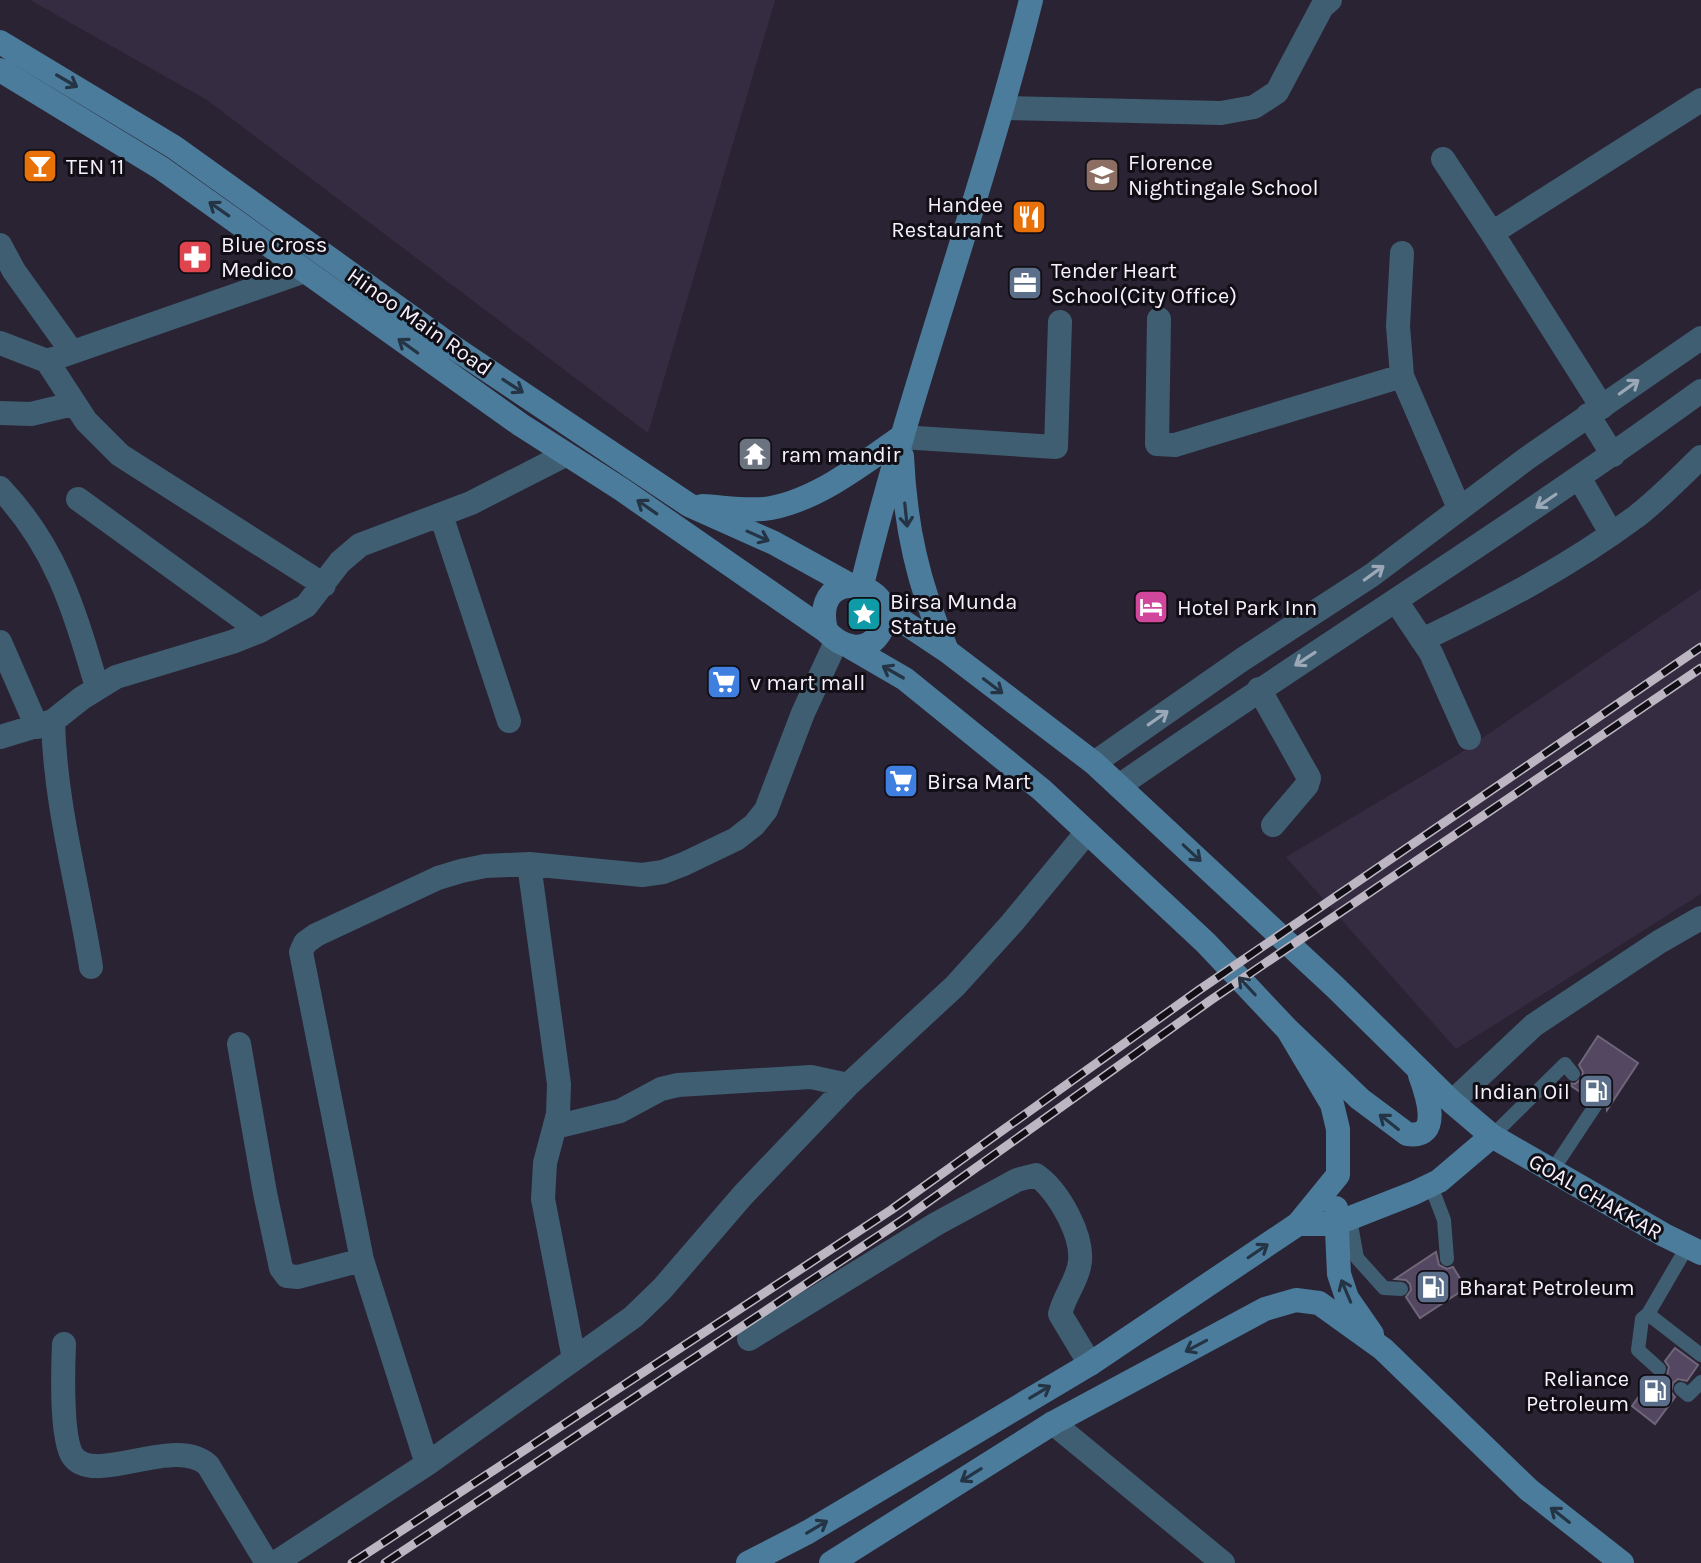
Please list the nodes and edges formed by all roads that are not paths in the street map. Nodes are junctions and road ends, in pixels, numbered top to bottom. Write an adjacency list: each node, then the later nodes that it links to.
1 (1031, 0): 6 (main road)
2 (1330, 0): 6 (street)
3 (0, 42): 30 (main road, Hinoo Main Road, one-way to 30)
4 (0, 70): 11 (main road, one-way to 4)
5 (1701, 100): 8 (street)
6 (1004, 108): 23 (main road)
7 (1443, 159): 8 (street)
8 (1492, 233): 21 (street)
9 (0, 245): 16 (street)
10 (1402, 253): 18 (street)
11 (305, 271): 16 (street); 24 (main road, one-way to 11)
12 (1159, 319): 18 (street)
13 (1060, 322): 23 (street)
14 (1701, 338): 21 (street, one-way to 14)
15 (0, 343): 17 (street)
16 (72, 352): 17 (street)
17 (47, 361): 20 (street)
18 (1402, 376): 31 (street)
19 (1701, 391): 25 (street)
20 (73, 404): 22 (street); 34 (street)
21 (1595, 411): 25 (street); 31 (street)
22 (0, 413)
23 (901, 437): 30 (main road); 35 (main road); 42 (main road, one-way to 42)
24 (565, 455): 32 (street); 39 (main road, one-way to 24)
25 (1613, 455): 27 (street)
26 (1701, 457): 33 (street)
27 (1580, 479): 33 (street); 36 (street, one-way to 36)
28 (0, 488): 43 (street)
29 (78, 499): 38 (street)
30 (689, 505): 35 (main road, Hinoo Main Road, one-way to 35)
31 (1459, 508): 49 (street, one-way to 31)
32 (441, 515): 34 (street); 45 (street)
33 (1611, 533): 40 (street)
34 (324, 585): 38 (street)
35 (856, 585): 37 (main road); 39 (main road)
36 (1396, 601): 40 (street); 44 (street, one-way to 44)
37 (884, 609): 39 (main road); 42 (main road, GOAL CHAKKAR)
38 (260, 631): 43 (street)
39 (837, 640): 52 (main road, one-way to 39); 53 (street)
40 (1422, 640): 48 (street)
41 (0, 642): 46 (street)
42 (947, 651): 49 (main road, GOAL CHAKKAR, one-way to 49)
43 (97, 687): 46 (street)
44 (1259, 689): 50 (street); 51 (street)
45 (509, 721)
46 (45, 724): 47 (street); 55 (street)
47 (0, 737)
48 (1469, 738)
49 (1094, 763): 50 (main road, GOAL CHAKKAR)
50 (1119, 786): 58 (main road, GOAL CHAKKAR, one-way to 58)
51 (1273, 825)
52 (1087, 832): 56 (main road, one-way to 52); 60 (street)
53 (529, 864): 63 (street); 72 (street)
54 (1701, 918): 61 (street)
55 (91, 967)
56 (1288, 1030): 58 (main road, one-way to 56); 66 (main road)
57 (239, 1044): 72 (street)
58 (1418, 1069): 61 (main road, GOAL CHAKKAR)
59 (1573, 1074): 64 (lane)
60 (848, 1085): 63 (street); 79 (street)
61 (1452, 1102): 64 (main road, GOAL CHAKKAR)
62 (1597, 1103): 65 (lane)
63 (555, 1127): 79 (street)
64 (1492, 1136): 65 (main road, GOAL CHAKKAR); 67 (main road)
65 (1552, 1171): 70 (main road, GOAL CHAKKAR)
66 (1338, 1175): 68 (main road); 69 (main road)
67 (1431, 1186): 68 (main road); 71 (lane)
68 (1342, 1221): 69 (main road); 73 (lane); 77 (main road, one-way to 68)
69 (1298, 1224): 80 (main road, one-way to 69)
70 (1694, 1250): 74 (lane)
71 (1447, 1259)
72 (362, 1260): 85 (street)
73 (1401, 1289)
74 (1648, 1314): 78 (lane); 81 (lane)
75 (749, 1339): 80 (street)
76 (64, 1344): 86 (street)
77 (1383, 1349): 84 (main road, one-way to 84); 91 (main road, one-way to 77)
78 (1701, 1355)
79 (574, 1359): 85 (street)
80 (1090, 1364): 88 (main road, one-way to 80)
81 (1659, 1369)
82 (1701, 1382): 83 (lane)
83 (1681, 1389)
84 (1053, 1423): 89 (main road, one-way to 89); 90 (street)
85 (427, 1464): 87 (street)
86 (267, 1563)
87 (275, 1563)
88 (748, 1563)
89 (831, 1563)
90 (1223, 1563)
91 (1622, 1563)

